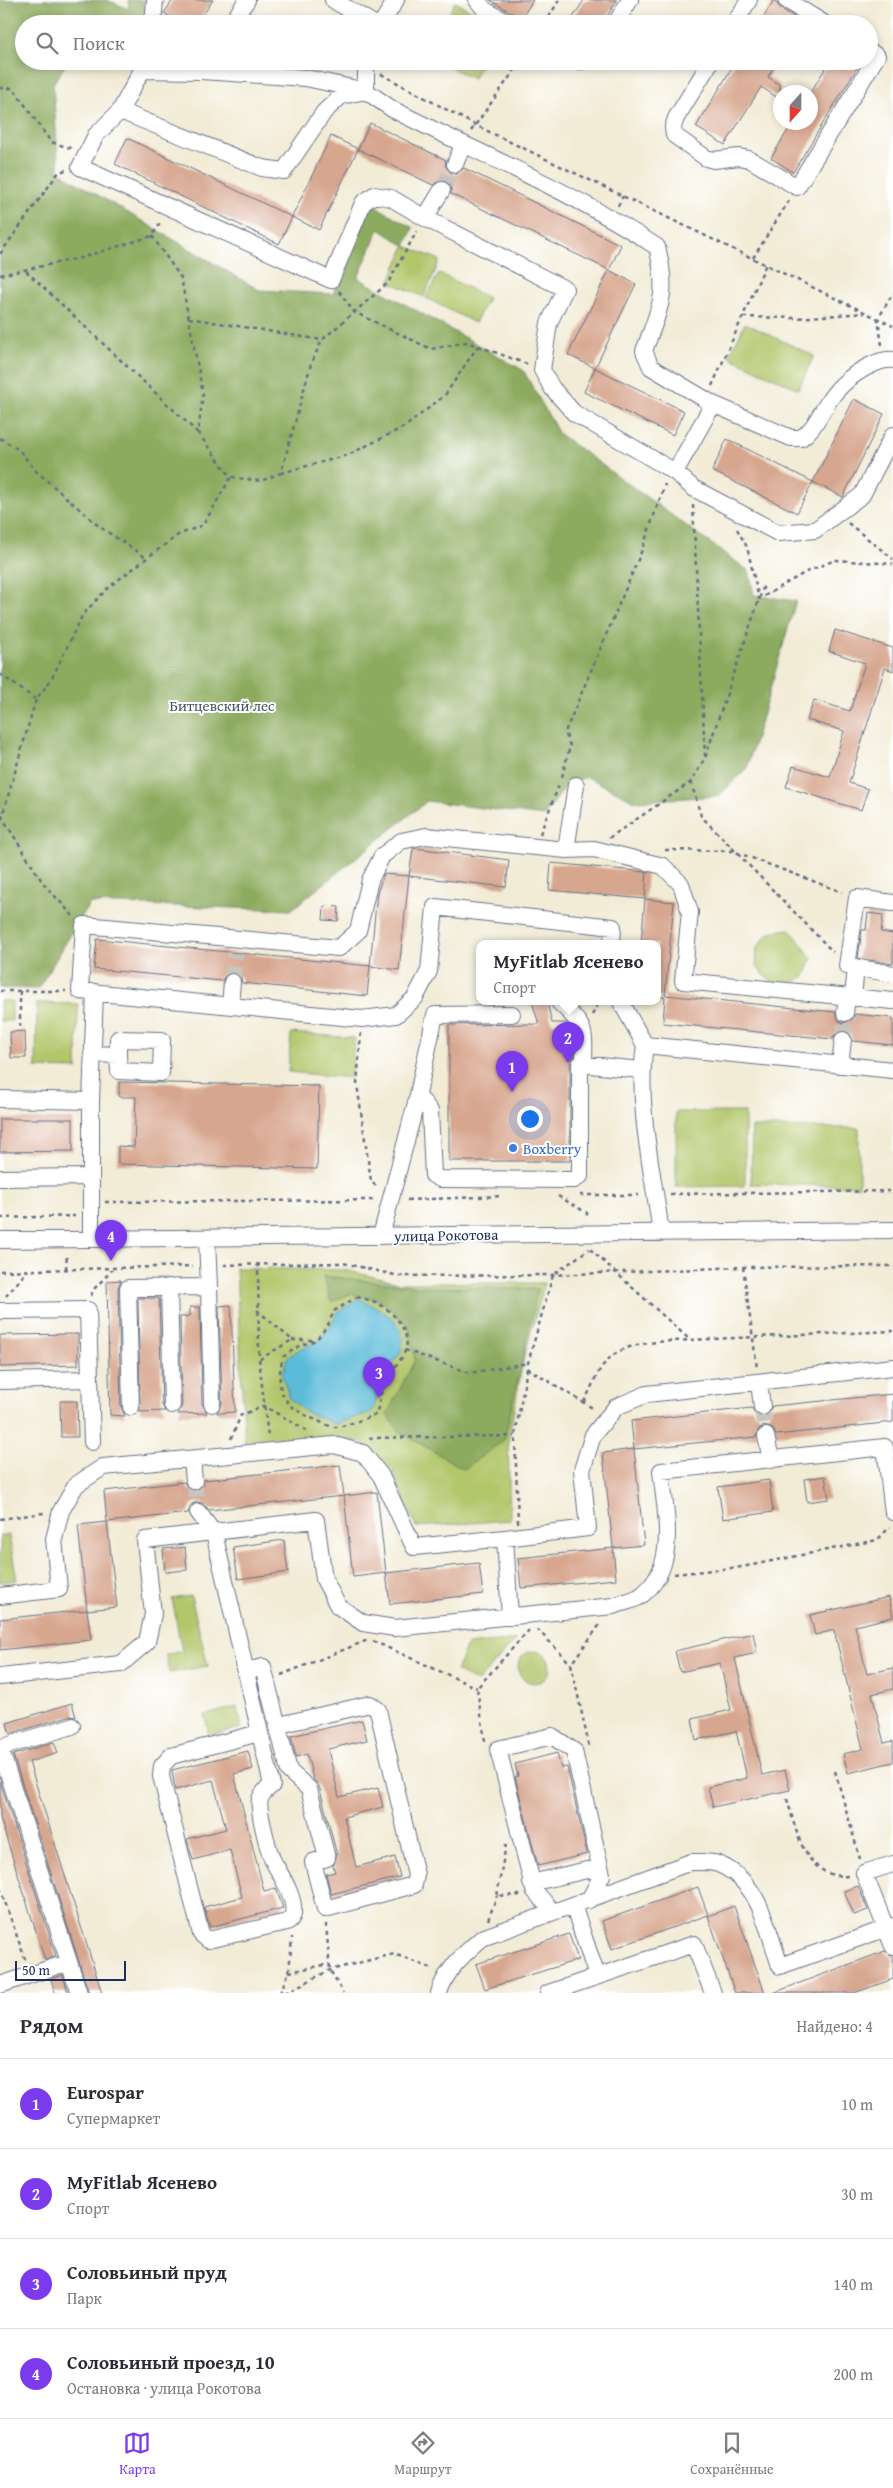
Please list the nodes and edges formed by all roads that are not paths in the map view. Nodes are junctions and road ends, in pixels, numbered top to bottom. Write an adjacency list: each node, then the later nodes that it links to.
1 (155, 0): 9 (street)
2 (247, 0): 10 (street)
3 (333, 0): 11 (street)
4 (396, 0): 12 (street)
5 (477, 0): 13 (street)
6 (630, 0): 14 (street)
7 (749, 0): 15 (street)
8 (786, 0): 16 (street)
9 (154, 15)
10 (237, 15)
11 (359, 15)
12 (387, 15)
13 (494, 15)
14 (621, 15)
15 (740, 15)
16 (810, 15)
17 (141, 70): 23 (street)
18 (238, 70): 22 (street)
19 (365, 70): 22 (street)
20 (705, 70): 21 (street)
21 (869, 70)
22 (366, 91): 23 (street); 24 (street)
23 (120, 111): 27 (street)
24 (463, 145): 25 (street); 28 (street)
25 (455, 164)
26 (442, 190): 27 (street)
27 (425, 218): 33 (street)
28 (622, 224): 29 (street); 31 (street)
29 (673, 247)
30 (888, 360): 31 (street)
31 (713, 404): 33 (street)
32 (893, 435): 33 (street)
33 (675, 472)
34 (576, 785): 35 (street)
35 (566, 850): 41 (street); 42 (street)
36 (893, 903): 38 (street)
37 (612, 940): 46 (street)
38 (851, 967): 39 (street); 42 (street)
39 (893, 974)
40 (232, 982): 46 (street)
41 (87, 991): 46 (street); 51 (street)
42 (850, 997): 43 (street); 47 (street)
43 (893, 1001)
44 (562, 1005): 53 (street)
45 (623, 1005): 50 (street)
46 (230, 1006)
47 (845, 1013)
48 (512, 1014): 58 (street)
49 (843, 1040): 54 (street)
50 (645, 1045): 54 (street); 55 (street)
51 (92, 1054): 52 (street); 59 (street)
52 (118, 1055)
53 (584, 1063): 55 (street); 58 (street)
54 (840, 1065): 56 (street)
55 (641, 1070): 63 (street)
56 (893, 1070)
57 (0, 1099): 59 (street)
58 (417, 1099): 64 (street)
59 (91, 1101): 60 (street)
60 (91, 1177): 61 (street); 66 (street)
61 (0, 1178)
62 (893, 1230): 63 (street, улица Рокотова)
63 (661, 1233): 64 (street, улица Рокотова)
64 (381, 1236): 65 (street, улица Рокотова)
65 (207, 1238): 66 (street, улица Рокотова); 68 (street)
66 (91, 1239): 67 (street, улица Рокотова)
67 (0, 1240)
68 (209, 1287): 69 (street); 75 (street)
69 (169, 1288): 76 (street); 77 (street)
70 (0, 1311): 72 (street)
71 (893, 1367): 74 (street)
72 (90, 1379): 73 (street); 80 (street)
73 (0, 1381)
74 (759, 1382): 78 (street); 87 (street)
75 (212, 1404)
76 (172, 1405)
77 (131, 1407)
78 (762, 1407)
79 (766, 1436): 82 (street)
80 (92, 1442)
81 (192, 1459): 83 (street); 87 (street); 88 (street)
82 (771, 1460): 85 (street); 89 (street)
83 (194, 1481)
84 (198, 1512): 86 (street)
85 (893, 1512)
86 (214, 1533): 89 (street); 90 (street); 91 (street)
87 (512, 1538): 89 (street)
88 (0, 1596)
89 (518, 1616)
90 (245, 1672): 92 (street); 94 (street)
91 (0, 1677)
92 (278, 1725): 92 (street)
93 (72, 1726): 95 (street)
94 (259, 1733): 94 (street)
95 (2, 1764): 103 (street)
96 (893, 1864): 101 (street)
97 (600, 1867): 98 (street); 98 (street); 99 (street)
98 (532, 1883): 100 (street)
99 (581, 1903): 100 (street); 101 (street); 104 (street)
100 (552, 1911): 107 (street)
101 (890, 1928): 102 (street)
102 (893, 1946)
103 (69, 1962): 105 (street); 106 (street)
104 (597, 1976): 108 (street); 109 (street)
105 (0, 1985)
106 (79, 1993)
107 (438, 1993)
108 (548, 1993)
109 (713, 1993)

